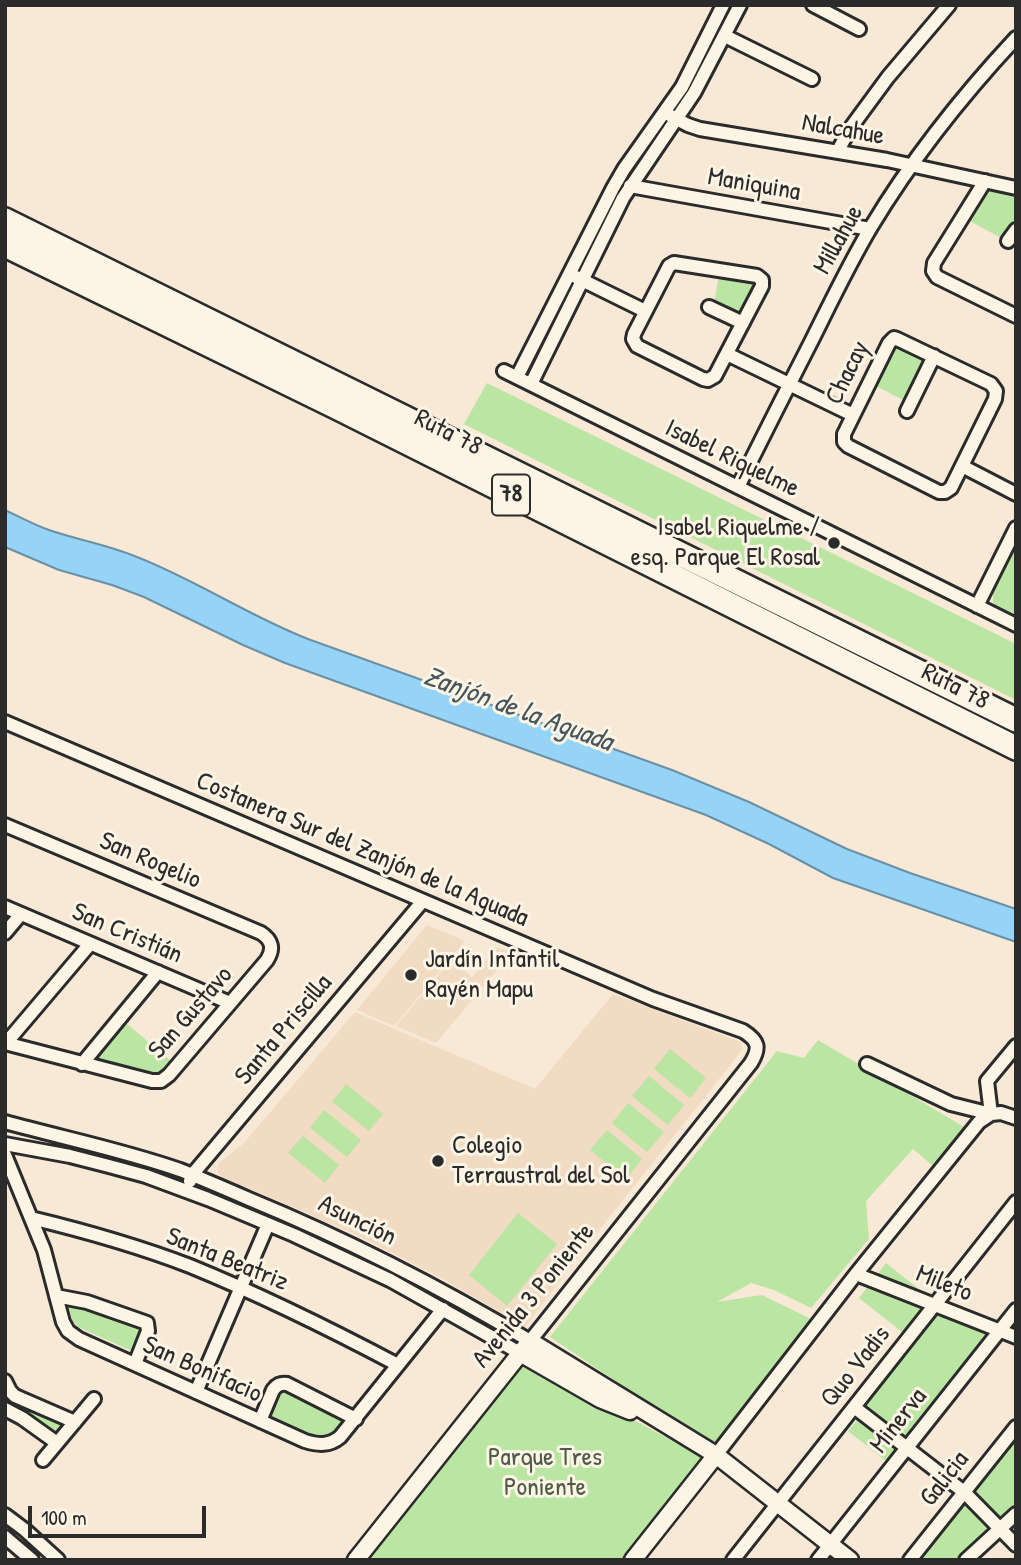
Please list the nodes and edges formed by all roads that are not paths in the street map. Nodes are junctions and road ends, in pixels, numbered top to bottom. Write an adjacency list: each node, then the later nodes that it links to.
1 (723, 5): 9 (street)
2 (740, 5): 6 (street)
3 (813, 5): 5 (street)
4 (949, 5): 11 (street)
5 (859, 29)
6 (725, 36): 8 (street); 10 (street)
7 (1016, 38): 12 (street, Millahue)
8 (812, 79)
9 (665, 112): 10 (street, Nalcahue); 19 (street)
10 (677, 120): 11 (street, Nalcahue); 14 (street)
11 (838, 152): 12 (street, Nalcahue)
12 (912, 165): 13 (street, Nalcahue); 17 (street, Millahue)
13 (985, 181): 15 (street, Nalcahue); 23 (street)
14 (631, 186): 17 (street, Maniquina); 20 (street)
15 (1016, 188)
16 (5, 220): 39 (highway, Ruta 78 / 78)
17 (870, 229): 30 (street, Millahue)
18 (5, 244): 41 (highway, Ruta 78 / 78)
19 (570, 273): 20 (street); 28 (street)
20 (582, 279): 22 (street); 29 (street)
21 (709, 307): 24 (street)
22 (645, 311): 24 (street); 25 (street)
23 (1016, 316)
24 (743, 323): 25 (street)
25 (727, 354): 30 (street)
26 (934, 356): 31 (street); 32 (street, Chacay); 33 (street, Chacay)
27 (504, 371): 28 (street, Isabel Riquelme)
28 (517, 377): 29 (street, Isabel Riquelme)
29 (531, 384): 34 (street, Isabel Riquelme)
30 (790, 384): 32 (street); 34 (street, Millahue)
31 (907, 411)
32 (853, 415): 33 (street, Chacay)
33 (961, 466): 35 (street)
34 (738, 487): 37 (street, Isabel Riquelme)
35 (1016, 494)
36 (1016, 527): 37 (street)
37 (977, 606): 38 (street, Isabel Riquelme)
38 (1016, 625)
39 (1016, 720)
40 (5, 722): 43 (street, Costanera Sur del Zanjón de la Aguada)
41 (1016, 748)
42 (5, 825): 48 (street, San Rogelio)
43 (422, 901): 53 (street, Costanera Sur del Zanjón de la Aguada); 61 (street, Santa Priscilla)
44 (5, 908): 45 (street, San Cristián)
45 (21, 914): 46 (street); 47 (street, San Cristián)
46 (5, 933)
47 (90, 944): 49 (street, San Cristián); 51 (street)
48 (271, 946): 50 (street, San Gustavo)
49 (158, 972): 50 (street, San Cristián); 54 (street)
50 (230, 1003): 54 (street, San Gustavo)
51 (6, 1043): 54 (street, San Gustavo)
52 (1016, 1046): 56 (street)
53 (751, 1063): 74 (street, Avenida 3 Poniente)
54 (82, 1064)
55 (867, 1064): 56 (street)
56 (991, 1114): 57 (street); 66 (street)
57 (1016, 1118)
58 (5, 1122): 61 (street, Asunción)
59 (5, 1144): 62 (street, Asunción)
60 (5, 1155): 64 (street, San Bonifacio)
61 (192, 1175): 62 (street, Santa Priscilla); 74 (street, Asunción)
62 (185, 1190): 65 (street, Asunción)
63 (1016, 1202): 69 (street, Quo Vadis)
64 (31, 1218): 67 (street, Santa Beatriz); 68 (street, San Bonifacio)
65 (268, 1224): 67 (street); 70 (street, Asunción)
66 (856, 1274): 69 (street, Mileto); 88 (street)
67 (241, 1288): 76 (street, Santa Beatriz); 78 (street)
68 (56, 1296): 75 (street, San Bonifacio); 75 (street)
69 (935, 1305): 72 (street, Mileto); 80 (street, Quo Vadis)
70 (443, 1309): 74 (street, Asunción); 76 (street, San Bonifacio)
71 (1016, 1310): 72 (street, Minerva)
72 (999, 1331): 73 (street, Mileto); 87 (street, Minerva)
73 (1016, 1338)
74 (525, 1347): 88 (street, Asunción); 101 (street, Avenida 3 Poniente)
75 (135, 1364): 78 (street, San Bonifacio)
76 (398, 1365): 82 (street, San Bonifacio)
77 (7, 1391): 84 (street)
78 (196, 1392): 83 (street, San Bonifacio)
79 (94, 1399): 84 (street)
80 (854, 1407): 87 (street); 91 (street, Quo Vadis)
81 (5, 1409): 86 (street)
82 (356, 1419): 83 (street, San Bonifacio); 83 (street)
83 (260, 1421)
84 (75, 1422): 86 (street)
85 (1016, 1427): 90 (street, Galicia)
86 (57, 1443): 89 (street)
87 (907, 1448): 90 (street); 96 (street, Minerva)
88 (716, 1455): 91 (street, Asunción); 98 (street)
89 (43, 1460)
90 (964, 1492): 94 (street); 105 (street, Galicia)
91 (778, 1503): 96 (street, Asunción); 102 (street, Quo Vadis)
92 (1016, 1514): 94 (street)
93 (5, 1515): 100 (street)
94 (1000, 1528): 97 (street); 106 (street)
95 (5, 1537): 99 (street)
96 (831, 1544): 103 (street, Minerva); 104 (street, Asunción)
97 (1016, 1545)
98 (639, 1558)
99 (32, 1560)
100 (58, 1560)
101 (356, 1560)
102 (733, 1560)
103 (818, 1560)
104 (850, 1560)
105 (910, 1560)
106 (965, 1560)

